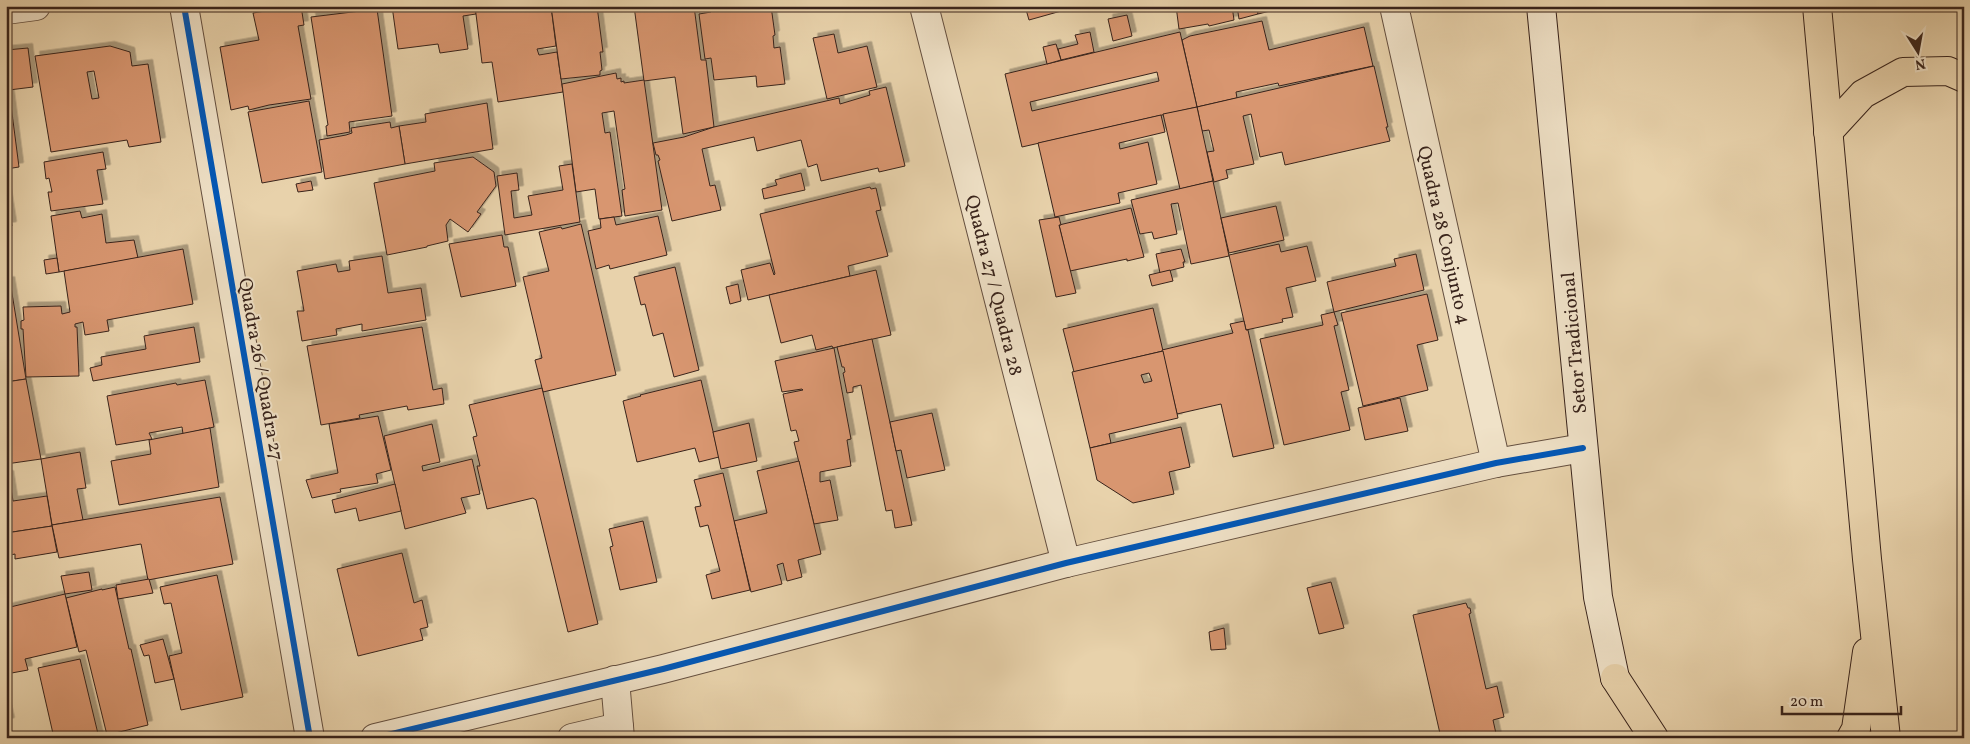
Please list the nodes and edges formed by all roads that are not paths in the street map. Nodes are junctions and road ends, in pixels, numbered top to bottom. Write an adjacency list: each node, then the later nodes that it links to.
1 (36, 6): 7 (street)
2 (184, 6): 17 (street, Quadra 26 / Quadra 27)
3 (924, 6): 12 (street, Quadra 27 / Quadra 28)
4 (1394, 6): 11 (street, Quadra 28 Conjunto 4)
5 (1542, 6): 10 (street, Setor Tradicional)
6 (1817, 6): 9 (highway)
7 (6, 10)
8 (1964, 78): 9 (highway)
9 (1828, 132): 13 (highway)
10 (1583, 448): 11 (street); 14 (street, Setor Tradicional)
11 (1496, 464): 12 (street)
12 (1066, 563): 15 (street)
13 (1873, 614): 22 (highway); 23 (highway)
14 (1615, 678): 20 (highway); 21 (highway)
15 (615, 680): 16 (street); 18 (street)
16 (619, 733): 19 (street)
17 (310, 738)
18 (376, 738)
19 (572, 738)
20 (1633, 738)
21 (1654, 738)
22 (1851, 738)
23 (1886, 738)

